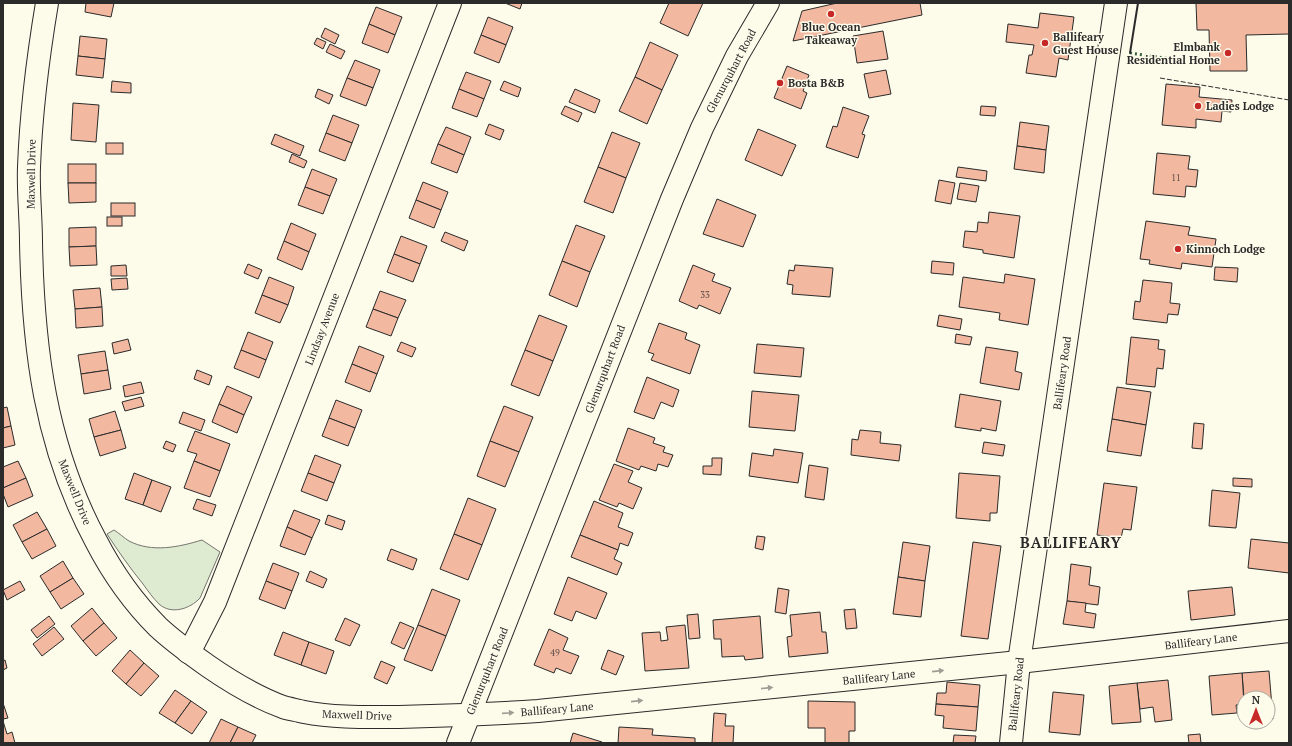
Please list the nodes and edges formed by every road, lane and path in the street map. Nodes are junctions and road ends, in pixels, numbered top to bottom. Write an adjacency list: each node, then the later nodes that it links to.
1 (47, 3): 6 (main road, Maxwell Drive)
2 (450, 3): 6 (main road, Lindsay Avenue)
3 (768, 3): 8 (main road, Glenurquhart Road)
4 (1116, 3): 7 (main road, Ballifeary Road)
5 (1289, 632): 7 (main road, Ballifeary Lane)
6 (188, 652): 8 (main road, Maxwell Drive)
7 (1019, 662): 8 (main road, Ballifeary Lane, one-way to 7); 10 (main road, Ballifeary Road)
8 (469, 716): 9 (main road, Glenurquhart Road)
9 (458, 743)
10 (1011, 743)

